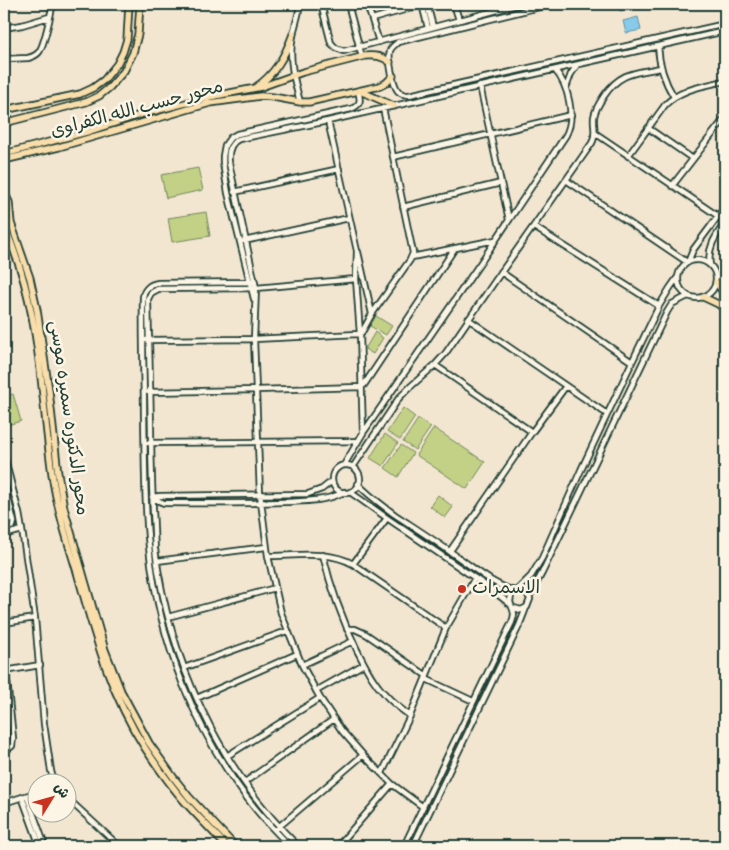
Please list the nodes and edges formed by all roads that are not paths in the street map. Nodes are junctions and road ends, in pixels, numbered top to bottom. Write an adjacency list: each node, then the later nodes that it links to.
1 (53, 4): 13 (street)
2 (129, 4): 45 (main road)
3 (140, 4): 49 (main road)
4 (300, 4): 20 (street)
5 (321, 4): 23 (street)
6 (348, 4): 23 (street)
7 (368, 4): 14 (street)
8 (424, 4): 14 (street); 18 (street)
9 (454, 4): 15 (street)
10 (520, 4): 12 (street)
11 (551, 4): 29 (street)
12 (511, 5): 15 (street)
13 (49, 17): 17 (street); 28 (street)
14 (372, 19): 21 (street)
15 (459, 20): 18 (street)
16 (724, 24): 19 (street); 24 (street)
17 (4, 28)
18 (430, 28): 21 (street)
19 (725, 31): 22 (street)
20 (293, 34): 34 (street); 39 (main road)
21 (379, 42): 23 (street)
22 (658, 46): 27 (street); 32 (street)
23 (359, 47): 26 (street)
24 (603, 52): 25 (street); 27 (street)
25 (584, 56): 30 (street); 35 (street)
26 (362, 57): 29 (main road, محور حسب الله الكفراوى); 34 (main road, محور حسب الله الكفراوى)
27 (604, 58): 30 (street)
28 (4, 59)
29 (390, 62): 35 (street)
30 (586, 62): 31 (street)
31 (578, 64): 33 (street); 38 (street)
32 (661, 68): 41 (street); 51 (street)
33 (554, 70): 37 (street); 38 (street)
34 (293, 76): 39 (main road, محور حسب الله الكفراوى); 42 (street)
35 (393, 76): 40 (main road, محور حسب الله الكفراوى)
36 (725, 81): 41 (street)
37 (480, 86): 43 (street); 52 (street)
38 (566, 88): 46 (street)
39 (253, 89): 54 (main road, محور حسب الله الكفراوى)
40 (359, 91): 42 (main road, محور حسب الله الكفراوى); 43 (main road); 53 (street)
41 (674, 97): 50 (street)
42 (300, 102): 54 (main road, محور حسب الله الكفراوى)
43 (394, 106): 44 (street)
44 (383, 108): 48 (street); 57 (street)
45 (4, 110)
46 (571, 115): 52 (street); 73 (street)
47 (725, 118): 58 (street)
48 (328, 120): 53 (street); 60 (street)
49 (4, 123)
50 (648, 128): 56 (street); 58 (street)
51 (595, 133): 56 (street); 61 (street)
52 (490, 134): 57 (street); 62 (street)
53 (228, 145): 65 (street); 66 (street)
54 (21, 153): 55 (main road, محور حسب الله الكفراوى); 59 (main road, محور حسب الله الكفراوى)
55 (4, 154)
56 (628, 156): 63 (street)
57 (393, 157): 68 (street)
58 (693, 159): 63 (street)
59 (4, 160)
60 (339, 168): 65 (street); 72 (street)
61 (566, 180): 75 (street); 82 (street)
62 (501, 183): 68 (street); 73 (street)
63 (672, 186): 71 (street)
64 (4, 192): 67 (main road, محور الدكتوره سميره موسى)
65 (235, 192): 66 (street); 78 (street)
66 (228, 193): 78 (street)
67 (9, 205): 70 (street); 194 (main road, محور الدكتوره سميره موسى)
68 (403, 207): 81 (street)
69 (725, 207): 71 (street)
70 (4, 210)
71 (718, 216): 82 (street)
72 (350, 218): 78 (street); 80 (street)
73 (509, 220): 77 (street)
74 (725, 223): 83 (street)
75 (534, 226): 84 (street); 93 (street)
76 (4, 227): 193 (main road, محور الدكتوره سميره موسى)
77 (495, 240): 79 (street); 110 (street)
78 (243, 241): 87 (street)
79 (455, 248): 81 (street); 104 (street)
80 (357, 251): 86 (street); 95 (street)
81 (412, 257): 95 (street)
82 (687, 262): 83 (street); 85 (street)
83 (710, 265): 88 (street)
84 (501, 272): 96 (street); 101 (street)
85 (677, 278): 91 (street); 93 (street)
86 (356, 279): 89 (street); 97 (street)
87 (252, 282): 89 (street); 99 (street)
88 (716, 282): 90 (main road); 92 (street)
89 (253, 288): 98 (street); 100 (street)
90 (725, 295)
91 (688, 296): 92 (street); 119 (street)
92 (704, 297): 94 (main road)
93 (659, 306): 101 (street)
94 (725, 309)
95 (372, 314): 97 (street)
96 (468, 319): 102 (street); 103 (street)
97 (360, 334): 98 (street); 104 (street)
98 (254, 339): 100 (street); 105 (street)
99 (142, 340): 100 (street); 106 (street)
100 (148, 340): 107 (street)
101 (632, 362): 108 (street)
102 (436, 365): 109 (street); 117 (street)
103 (566, 386): 108 (street); 109 (street)
104 (361, 387): 105 (street); 110 (street)
105 (256, 390): 107 (street); 112 (street)
106 (144, 392): 107 (street); 113 (street)
107 (150, 392): 114 (street)
108 (607, 414): 118 (street)
109 (532, 432): 136 (street)
110 (363, 434): 111 (street)
111 (358, 441): 112 (street); 116 (street)
112 (258, 442): 114 (street); 125 (street)
113 (144, 443): 114 (street); 126 (street)
114 (151, 443): 127 (street)
115 (4, 456): 131 (street)
116 (344, 465): 117 (street); 121 (street)
117 (353, 467): 122 (street)
118 (581, 470): 119 (street); 143 (street)
119 (589, 474): 144 (street)
120 (4, 482): 130 (street)
121 (332, 482): 123 (street); 125 (street)
122 (358, 484): 124 (street); 136 (street)
123 (344, 492): 124 (street); 128 (street)
124 (350, 492): 129 (street)
125 (260, 494): 127 (street); 128 (street)
126 (146, 497): 127 (street); 132 (street)
127 (152, 497): 128 (street); 133 (street)
128 (262, 503): 135 (street)
129 (387, 518): 140 (street); 141 (street)
130 (4, 529)
131 (22, 530): 134 (street); 148 (street)
132 (148, 531): 133 (street); 170 (street)
133 (154, 531): 139 (street)
134 (4, 535)
135 (266, 547): 138 (street); 139 (street)
136 (450, 551): 143 (street)
137 (323, 555): 138 (street); 140 (street); 151 (street)
138 (268, 556): 142 (street)
139 (157, 561): 147 (street)
140 (353, 564): 150 (street)
141 (475, 578): 145 (street); 150 (street)
142 (275, 588): 147 (street); 152 (street)
143 (516, 591): 144 (street); 145 (street)
144 (529, 597): 146 (street)
145 (512, 607): 146 (street); 165 (street)
146 (526, 608): 189 (street)
147 (168, 617): 159 (street)
148 (35, 618): 149 (street); 157 (street)
149 (4, 623)
150 (446, 628): 161 (street)
151 (347, 629): 153 (street); 161 (street)
152 (287, 631): 154 (street); 159 (street)
153 (353, 641): 156 (street); 158 (street)
154 (297, 654): 158 (street); 163 (street)
155 (4, 656): 160 (street)
156 (364, 664): 162 (street); 166 (street)
157 (40, 665): 160 (street); 175 (street)
158 (302, 665): 162 (street)
159 (184, 668): 163 (street)
160 (5, 671): 172 (street)
161 (426, 677): 165 (street); 166 (street)
162 (316, 691): 164 (street)
163 (197, 698): 169 (street)
164 (320, 698): 167 (street); 174 (street)
165 (473, 702): 183 (street)
166 (410, 716): 176 (street)
167 (334, 719): 173 (street); 177 (street)
168 (4, 728): 171 (street)
169 (211, 728): 170 (street); 174 (street)
170 (204, 732): 187 (street)
171 (4, 740)
172 (4, 752)
173 (363, 755): 176 (street); 186 (street)
174 (227, 756): 177 (street)
175 (51, 772)
176 (382, 773): 178 (street)
177 (245, 782): 186 (street)
178 (392, 784): 183 (street); 197 (street)
179 (28, 795): 180 (street)
180 (25, 796): 181 (street); 182 (street)
181 (4, 803)
182 (28, 805)
183 (424, 807): 188 (street)
184 (78, 809): 192 (street)
185 (34, 822): 190 (street); 191 (street)
186 (280, 826): 187 (street); 196 (street)
187 (275, 830): 195 (street)
188 (407, 840): 189 (street); 198 (street)
189 (413, 845)
190 (40, 846)
191 (45, 846)
192 (116, 846)
193 (226, 846)
194 (235, 846)
195 (290, 846)
196 (298, 846)
197 (338, 846)
198 (404, 846)

